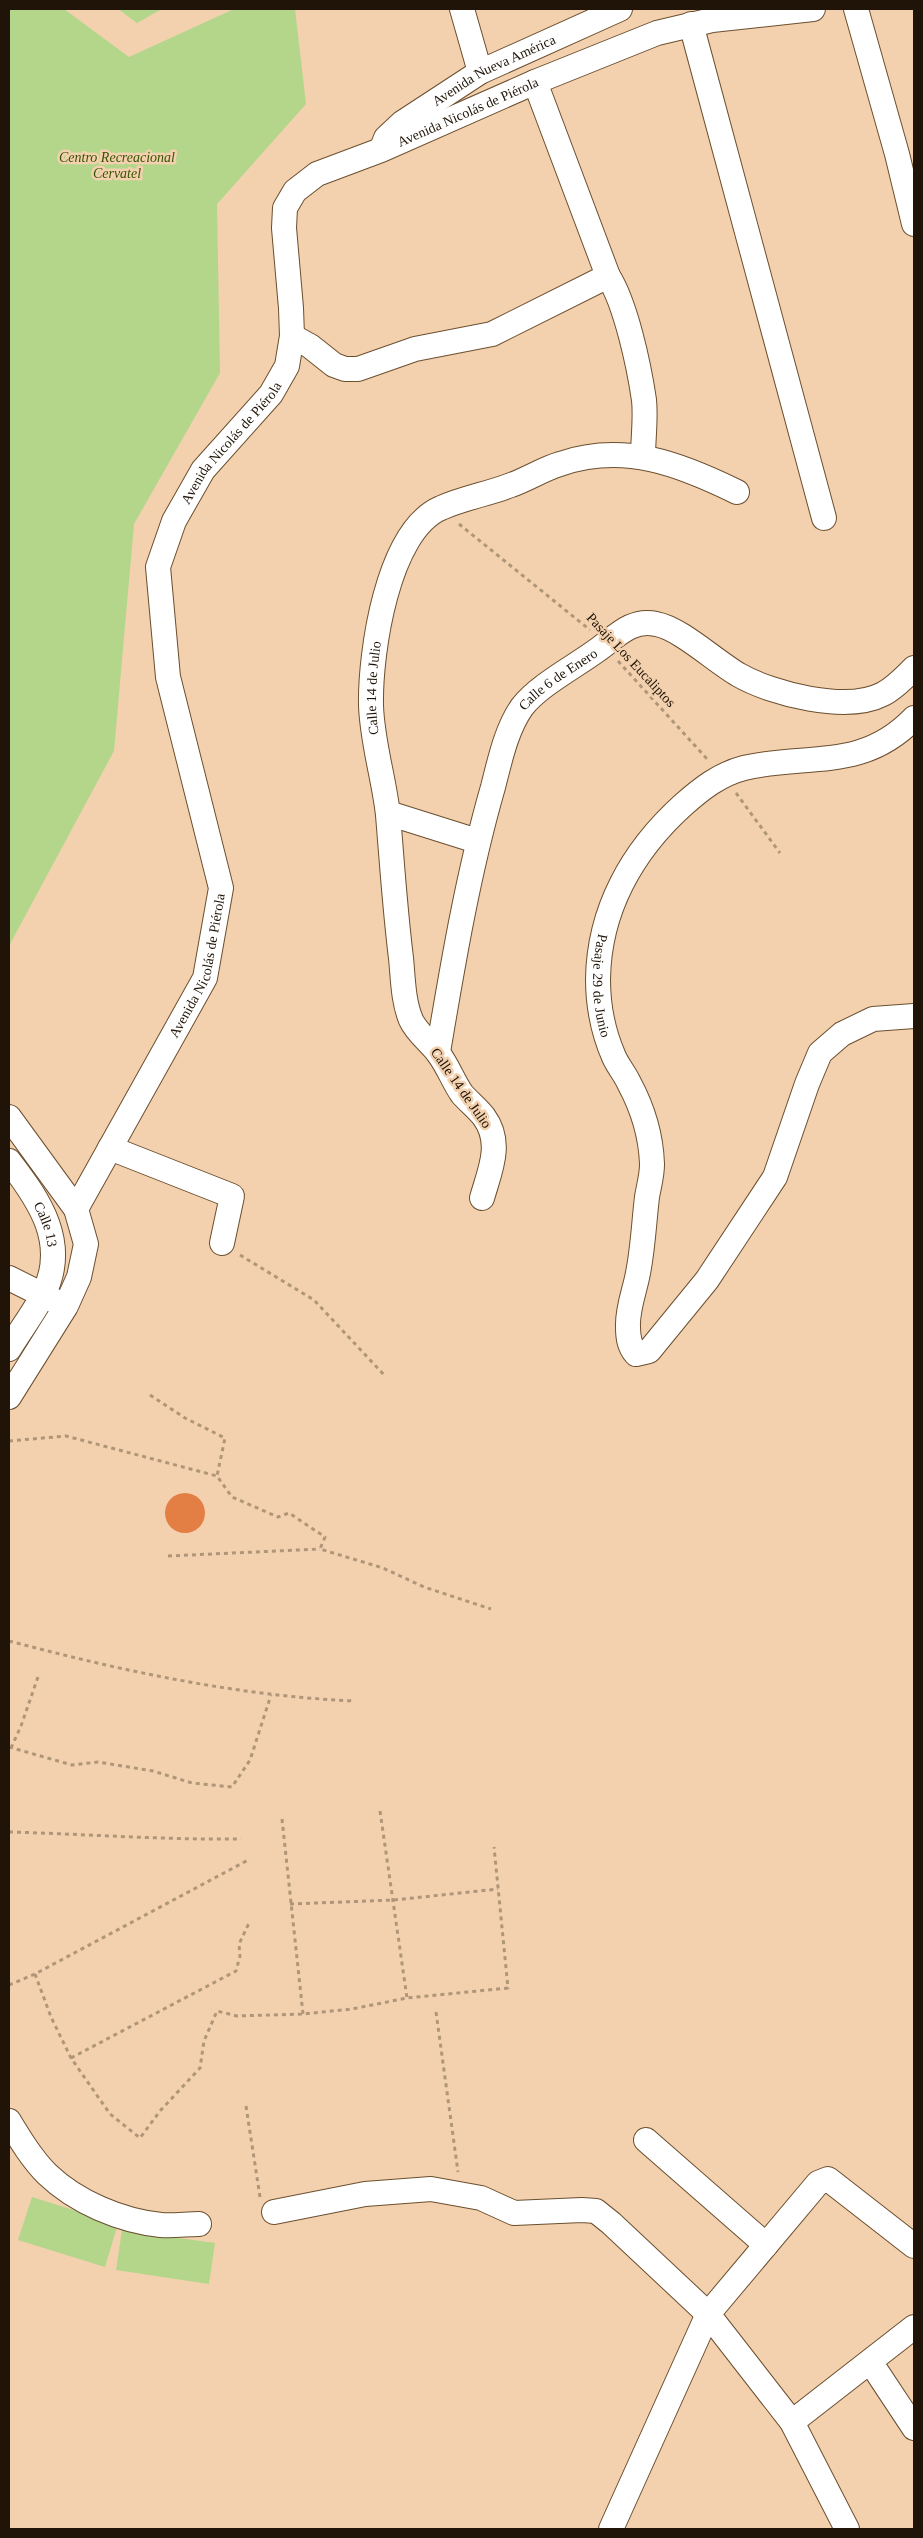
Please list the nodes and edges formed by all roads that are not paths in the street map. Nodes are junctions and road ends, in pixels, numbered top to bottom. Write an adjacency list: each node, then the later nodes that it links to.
1 (462, 9): 6 (street)
2 (620, 9): 6 (street, Avenida Nueva América)
3 (813, 9): 5 (street, Avenida Nicolás de Piérola)
4 (856, 9): 9 (street)
5 (691, 24): 7 (street, Avenida Nicolás de Piérola); 15 (street)
6 (480, 72): 8 (street, Avenida Nueva América)
7 (535, 82): 8 (street, Avenida Nicolás de Piérola); 11 (street)
8 (381, 150): 12 (street, Avenida Nicolás de Piérola)
9 (906, 153): 10 (street)
10 (914, 224)
11 (608, 276): 12 (street); 13 (street)
12 (292, 336): 23 (street, Avenida Nicolás de Piérola)
13 (643, 457): 14 (street, Calle 14 de Julio); 18 (street, Calle 14 de Julio)
14 (737, 492)
15 (824, 518)
16 (914, 668): 19 (street, Calle 6 de Enero)
17 (914, 718): 20 (street, Pasaje 29 de Junio)
18 (388, 813): 19 (street); 21 (street, Calle 14 de Julio)
19 (477, 841): 21 (street, Calle 6 de Enero)
20 (914, 1016)
21 (438, 1052): 25 (street, Calle 14 de Julio)
22 (9, 1117): 26 (street)
23 (110, 1148): 26 (street, Avenida Nicolás de Piérola); 27 (street)
24 (9, 1161): 29 (street, Calle 13)
25 (482, 1198)
26 (76, 1209): 30 (street)
27 (222, 1243)
28 (9, 1278): 29 (street)
29 (43, 1295): 30 (street); 31 (street, Calle 13)
30 (66, 1306): 32 (street)
31 (9, 1349)
32 (9, 1397)
33 (9, 2121): 36 (street)
34 (646, 2140): 37 (street)
35 (268, 2207): 39 (street)
36 (199, 2224)
37 (766, 2245): 38 (street); 39 (street)
38 (914, 2246)
39 (708, 2314): 42 (street); 44 (street)
40 (914, 2327): 41 (street)
41 (871, 2363): 42 (street); 43 (street)
42 (792, 2422): 45 (street)
43 (914, 2428)
44 (611, 2529)
45 (847, 2529)

